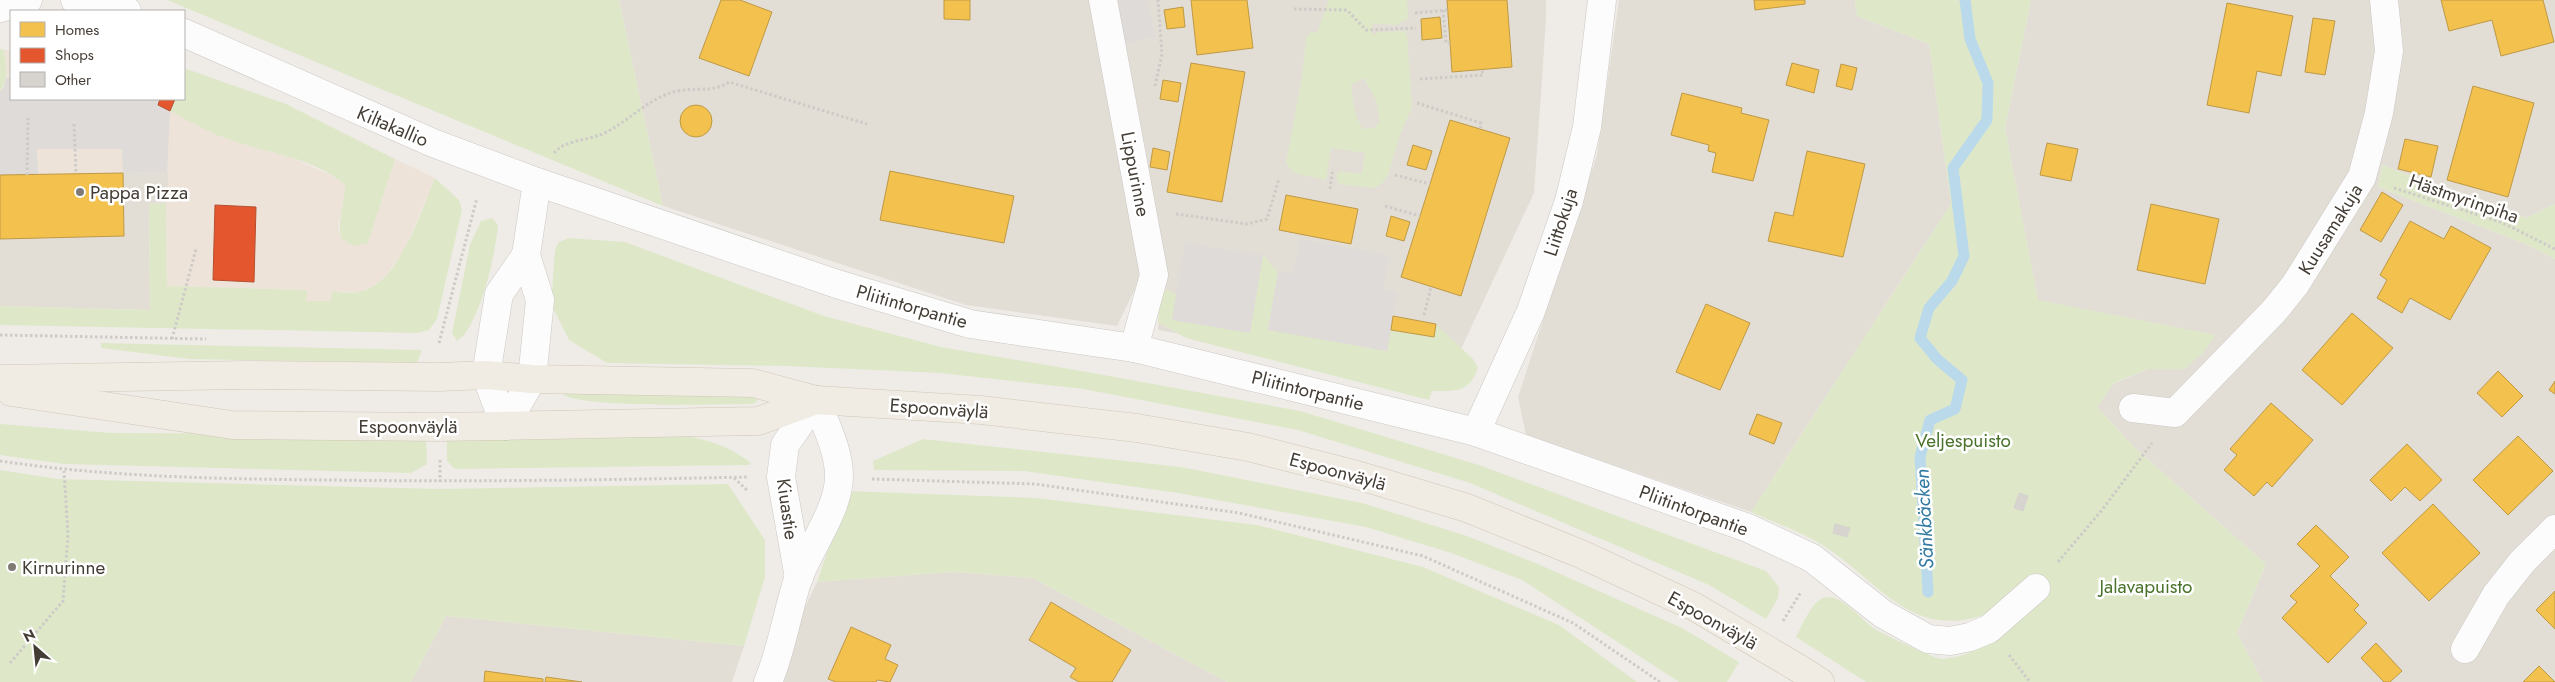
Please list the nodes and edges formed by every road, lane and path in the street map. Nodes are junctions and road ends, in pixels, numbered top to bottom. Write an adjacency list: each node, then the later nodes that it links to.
1 (28, 0): 6 (street)
2 (75, 0): 8 (street)
3 (1103, 0): 33 (street, Lippurinne)
4 (1602, 0): 51 (street, Liittokuja)
5 (2384, 0): 26 (street, Kuusamakuja)
6 (0, 8)
7 (1294, 8): 12 (path)
8 (122, 10)
9 (1443, 10): 10 (path); 11 (path); 14 (path)
10 (1448, 10)
11 (1415, 12)
12 (1416, 28)
13 (185, 34): 28 (street, Kiltakallio)
14 (1450, 42)
15 (1482, 70): 16 (path)
16 (1420, 79)
17 (1418, 103): 21 (path)
18 (28, 118): 24 (path)
19 (74, 124): 23 (path)
20 (867, 124): 28 (path)
21 (1480, 129)
22 (1333, 170): 30 (path)
23 (76, 174)
24 (27, 175)
25 (1395, 176): 29 (path)
26 (2362, 178): 36 (path, Hästmyrinpiha); 49 (street, Kuusamakuja)
27 (1280, 179): 33 (path)
28 (537, 182): 37 (street); 42 (street, Pliitintorpantie)
29 (1430, 184)
30 (1330, 189)
31 (477, 198): 41 (path)
32 (1385, 206): 34 (path)
33 (1143, 210): 42 (street, Lippurinne)
34 (1420, 216)
35 (196, 249): 40 (path)
36 (2555, 249)
37 (526, 255): 43 (street); 45 (street)
38 (1431, 287): 39 (path)
39 (1424, 315)
40 (172, 339)
41 (439, 341)
42 (1134, 348): 51 (street, Pliitintorpantie)
43 (486, 375): 44 (main road, Espoonväylä); 45 (main road, Espoonväylä); 50 (street)
44 (0, 379)
45 (532, 379): 47 (main road, Espoonväylä); 50 (street)
46 (0, 390): 50 (main road, Espoonväylä)
47 (816, 400): 50 (main road, Espoonväylä); 54 (street, Kiuastie); 54 (street, Kiuastie); 60 (main road, Espoonväylä, bridge)
48 (2133, 408): 49 (street)
49 (2175, 413): 56 (path)
50 (505, 426)
51 (1476, 432): 56 (street, Pliitintorpantie)
52 (64, 471): 59 (path)
53 (2555, 529): 58 (street)
54 (799, 578): 61 (street, Kiuastie)
55 (1803, 588): 57 (path)
56 (2036, 588)
57 (1780, 627)
58 (2464, 649)
59 (10, 663)
60 (1809, 675)
61 (768, 682)

